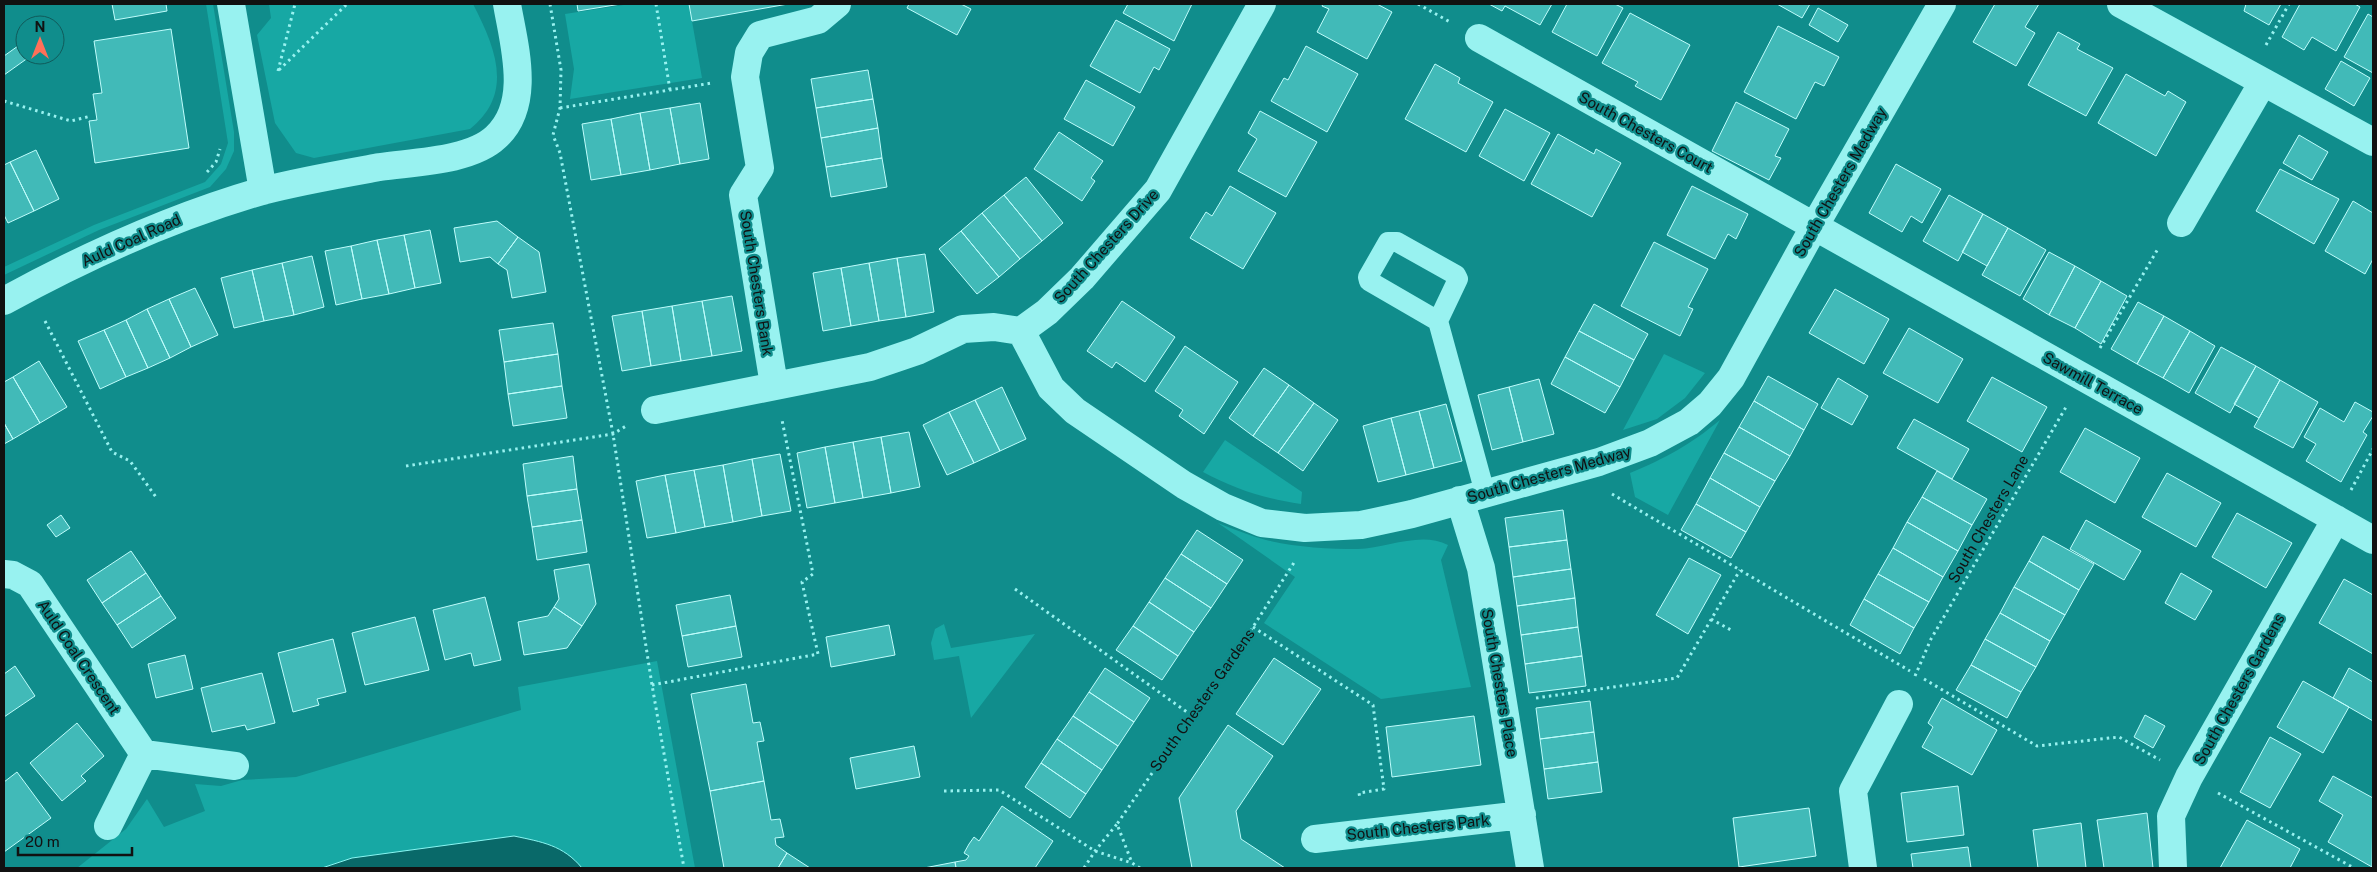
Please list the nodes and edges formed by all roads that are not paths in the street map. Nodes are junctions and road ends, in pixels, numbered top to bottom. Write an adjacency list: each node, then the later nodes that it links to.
1 (231, 4): 10 (street)
2 (507, 4): 10 (street, Auld Coal Road)
3 (837, 4): 16 (street, South Chesters Bank)
4 (1262, 4): 15 (street, South Chesters Drive)
5 (1942, 4): 12 (street, South Chesters Medway)
6 (2121, 4): 8 (street)
7 (1479, 38): 12 (street, South Chesters Court)
8 (2263, 82): 9 (street); 11 (street)
9 (2373, 142)
10 (263, 191): 13 (street, Auld Coal Road)
11 (2181, 223)
12 (1814, 226): 18 (street, South Chesters Medway); 19 (street, Sawmill Terrace)
13 (4, 301)
14 (1438, 321): 14 (lane); 18 (lane)
15 (1021, 331): 16 (street); 18 (street, South Chesters Medway)
16 (774, 385): 17 (street)
17 (655, 410)
18 (1472, 496): 25 (street, South Chesters Place)
19 (2336, 519): 20 (street, Sawmill Terrace); 30 (street, South Chesters Gardens)
20 (2373, 540)
21 (4, 574): 23 (street, Auld Coal Crescent)
22 (1899, 704): 29 (street)
23 (144, 754): 24 (street); 26 (street)
24 (235, 766)
25 (1522, 815): 27 (street, South Chesters Park); 28 (street, South Chesters Place)
26 (108, 826)
27 (1315, 839)
28 (1530, 868)
29 (1862, 868)
30 (2173, 868)

